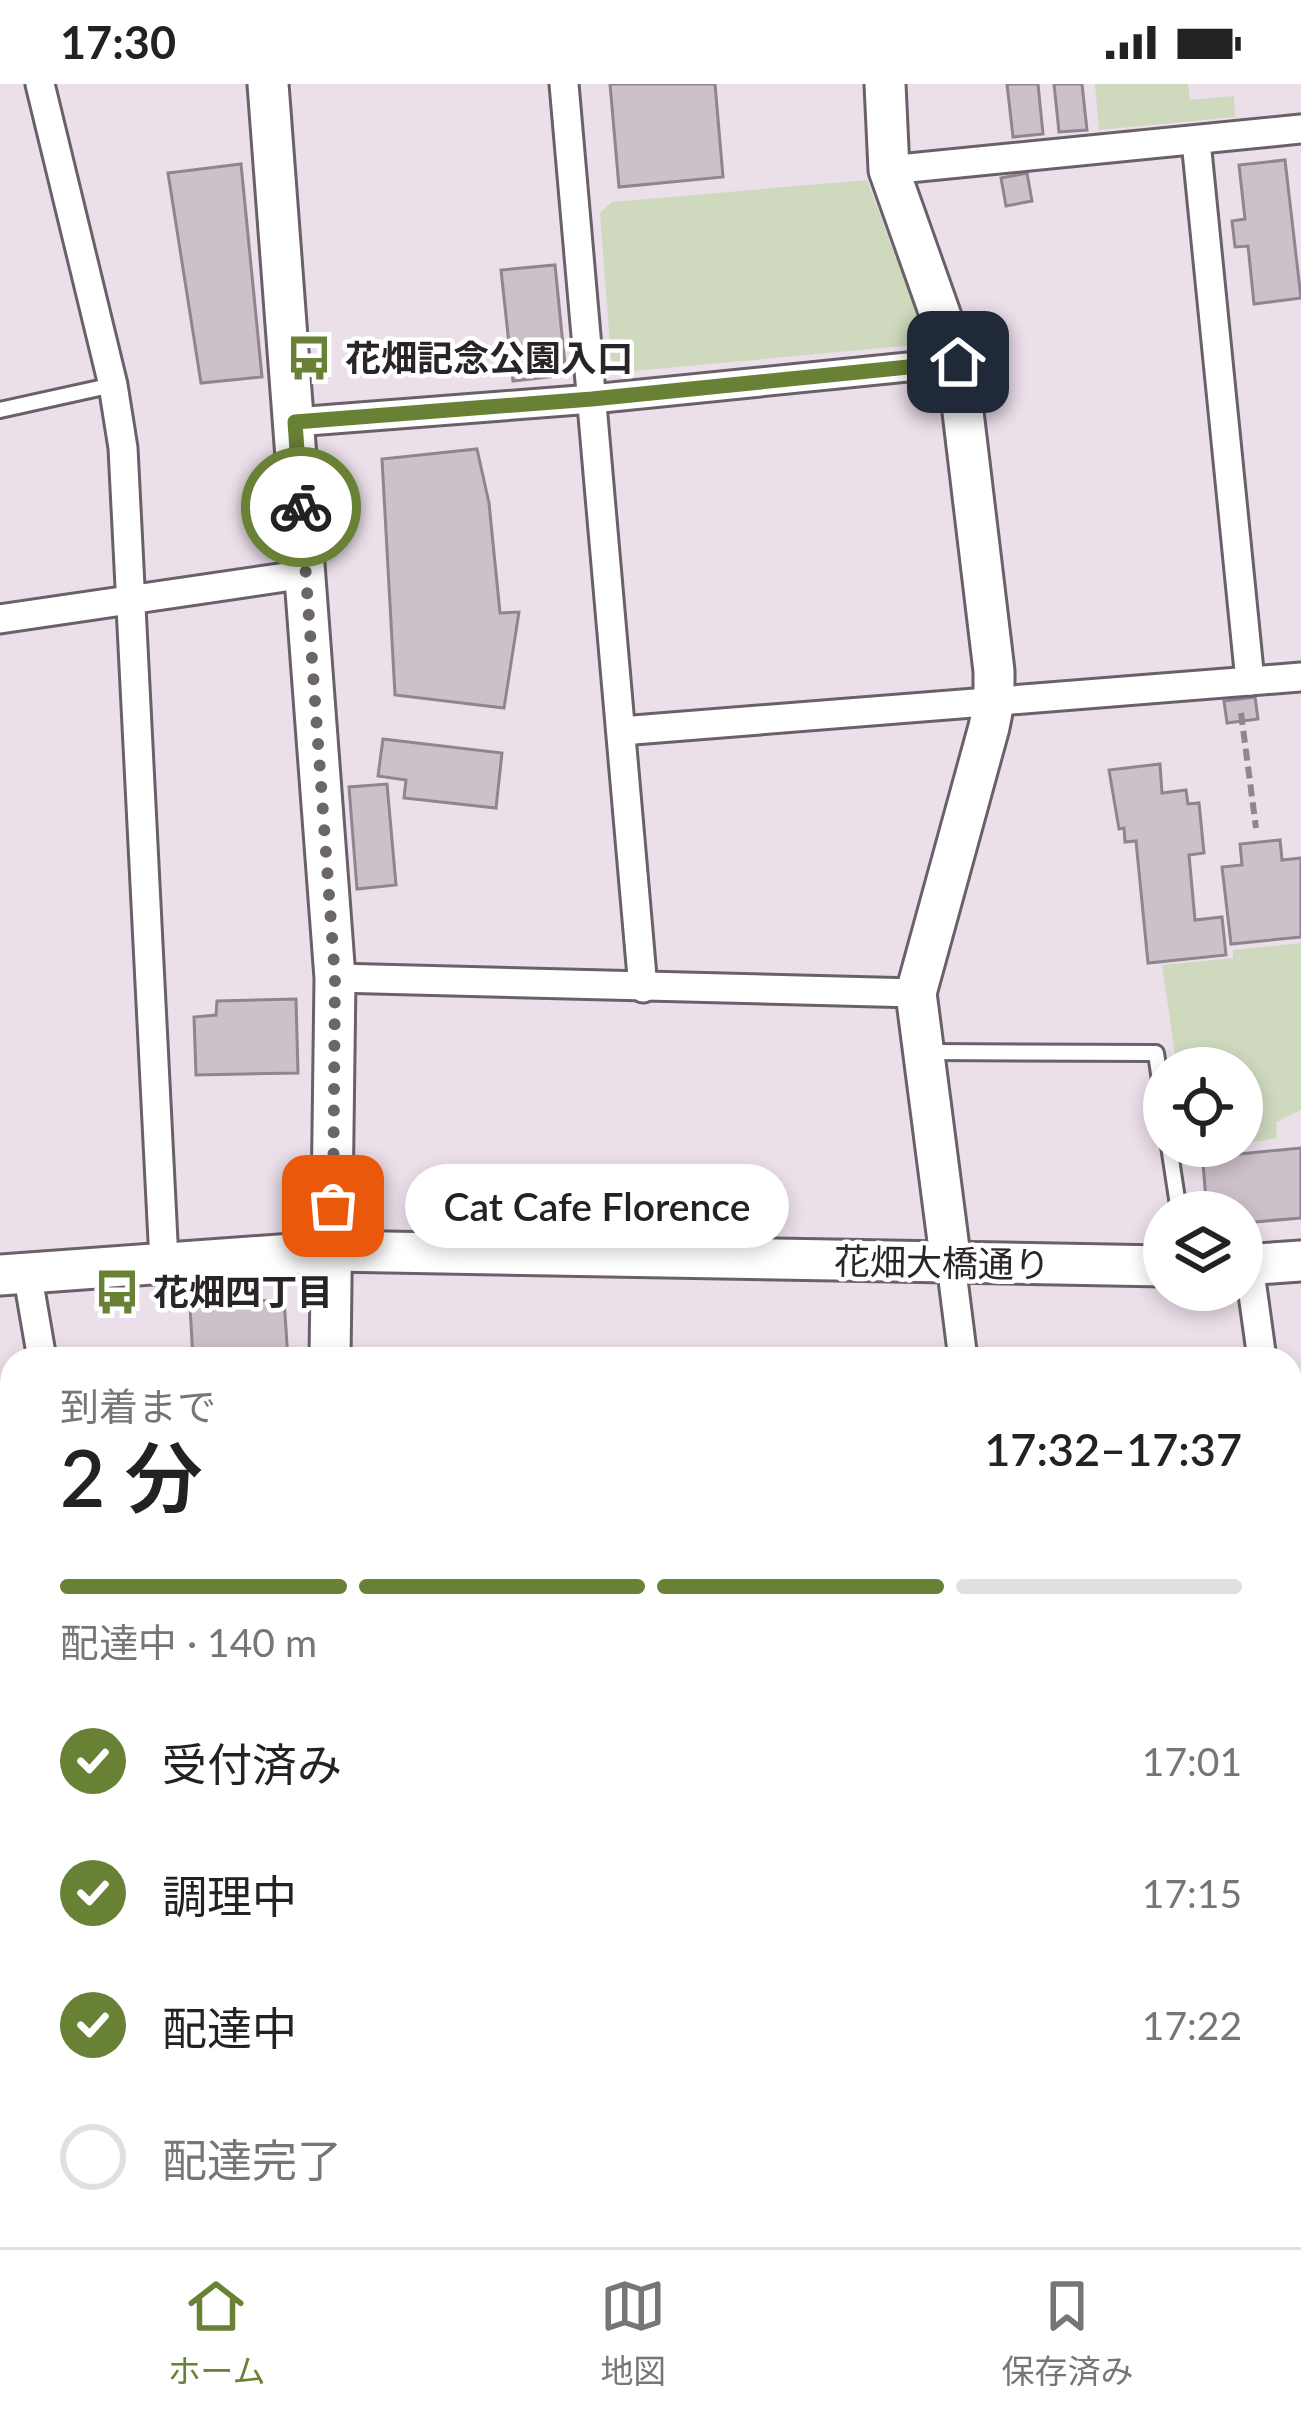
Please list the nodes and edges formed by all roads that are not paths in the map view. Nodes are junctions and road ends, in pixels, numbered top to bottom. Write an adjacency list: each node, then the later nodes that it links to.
1 (40, 84): 9 (street)
2 (268, 84): 12 (street)
3 (564, 84): 10 (street)
4 (885, 84): 7 (street)
5 (1301, 129): 6 (street)
6 (1196, 141): 7 (street); 17 (street)
7 (889, 170): 8 (street)
8 (958, 362): 10 (street); 18 (street)
9 (113, 385): 11 (lane); 14 (street)
10 (592, 399): 12 (street); 19 (street)
11 (0, 410)
12 (295, 422): 13 (street)
13 (305, 574): 14 (street); 20 (street)
14 (133, 600): 15 (street); 26 (street)
15 (0, 619)
16 (1301, 677): 17 (street)
17 (1244, 682): 18 (street)
18 (994, 702): 19 (street); 22 (street)
19 (621, 731): 21 (street)
20 (335, 978): 21 (street); 25 (street)
21 (643, 988): 22 (street)
22 (916, 993): 23 (street)
23 (922, 1052): 24 (lane); 28 (street)
24 (1143, 1053)
25 (333, 1251): 26 (street, 花畑大橋通り); 28 (street, 花畑大橋通り); 34 (street)
26 (164, 1261): 31 (street, 花畑大橋通り)
27 (1301, 1261): 29 (street)
28 (952, 1264): 30 (street, 花畑大橋通り); 35 (street)
29 (1263, 1264)
30 (1143, 1267)
31 (14, 1274): 33 (street)
32 (1254, 1311): 36 (street)
33 (38, 1347)
34 (330, 1347)
35 (962, 1347)
36 (1260, 1347)

